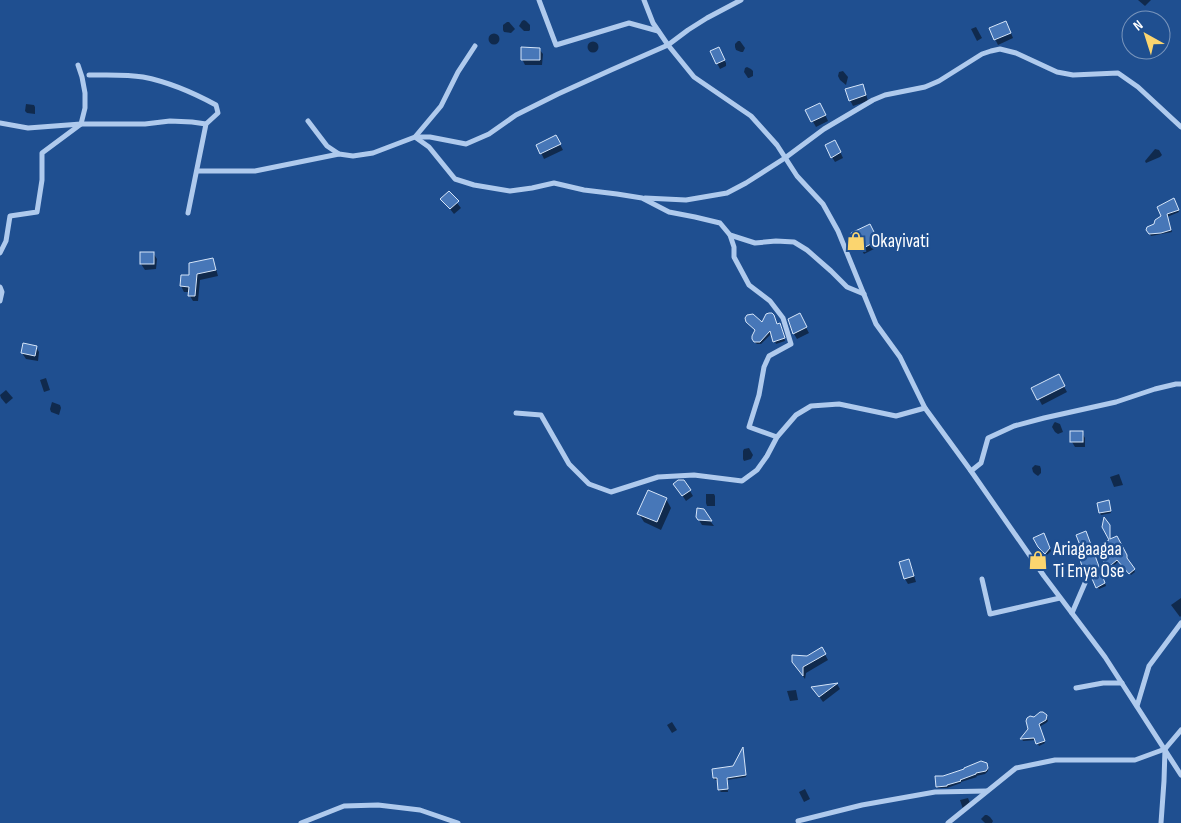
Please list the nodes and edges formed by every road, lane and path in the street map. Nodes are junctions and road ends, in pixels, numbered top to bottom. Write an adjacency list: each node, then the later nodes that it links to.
1 (540, 0): 6 (street)
2 (644, 0): 6 (street)
3 (731, 0): 5 (street)
4 (741, 0): 5 (street)
5 (727, 6): 7 (street)
6 (659, 31): 7 (street)
7 (668, 45): 16 (street); 18 (street)
8 (475, 46): 16 (street)
9 (78, 65): 13 (street)
10 (89, 75): 14 (street)
11 (308, 121): 17 (street)
12 (0, 123): 13 (street)
13 (81, 124): 14 (street); 23 (street)
14 (206, 124): 19 (street)
15 (1181, 127): 18 (street)
16 (415, 137): 17 (street); 20 (street)
17 (339, 154): 19 (street)
18 (785, 158): 20 (street); 25 (street)
19 (197, 171): 21 (street)
20 (642, 198): 22 (street)
21 (188, 214)
22 (730, 235): 25 (street); 30 (street)
23 (0, 253)
24 (0, 287): 26 (street)
25 (864, 294): 28 (street)
26 (0, 301)
27 (1181, 384): 31 (street)
28 (925, 408): 30 (street); 31 (street)
29 (516, 413): 30 (street)
30 (777, 437)
31 (971, 471): 34 (street)
32 (982, 579): 34 (street)
33 (1084, 583): 35 (street)
34 (1060, 598): 35 (street)
35 (1072, 613): 37 (street)
36 (1181, 623): 39 (street)
37 (1122, 683): 38 (street); 39 (street)
38 (1076, 688)
39 (1137, 706): 41 (street)
40 (1181, 730): 41 (street)
41 (1165, 749): 42 (street); 43 (street); 48 (street)
42 (1181, 775)
43 (988, 791): 44 (street); 47 (street)
44 (798, 821)
45 (301, 823): 46 (street)
46 (458, 823)
47 (948, 823)
48 (1161, 823)

